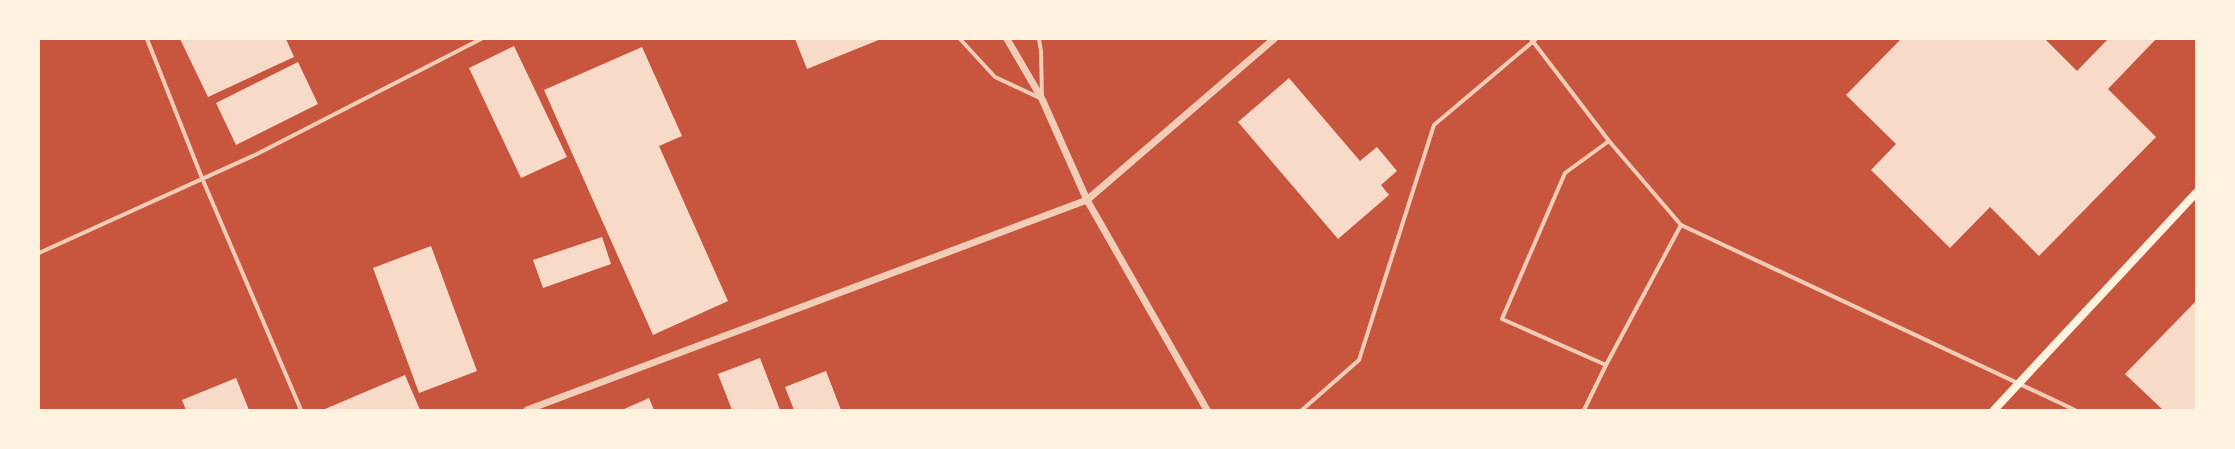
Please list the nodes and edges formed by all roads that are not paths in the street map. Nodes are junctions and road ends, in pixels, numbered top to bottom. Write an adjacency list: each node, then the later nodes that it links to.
1 (147, 39): 10 (street)
2 (481, 39): 10 (street)
3 (960, 39): 8 (street)
4 (1007, 39): 8 (street)
5 (1039, 39): 8 (street)
6 (1274, 39): 12 (street)
7 (1533, 40): 9 (street); 20 (street)
8 (1042, 98): 12 (street)
9 (1609, 141): 13 (street); 15 (street)
10 (202, 178): 14 (street); 17 (street)
11 (2196, 193): 16 (main road)
12 (1087, 200): 18 (street); 19 (street)
13 (1681, 225): 15 (street); 16 (street)
14 (39, 253)
15 (1606, 365): 21 (street)
16 (2018, 384): 22 (main road); 23 (street)
17 (301, 410)
18 (527, 410)
19 (1207, 410)
20 (1302, 410)
21 (1584, 410)
22 (1994, 410)
23 (2076, 410)

